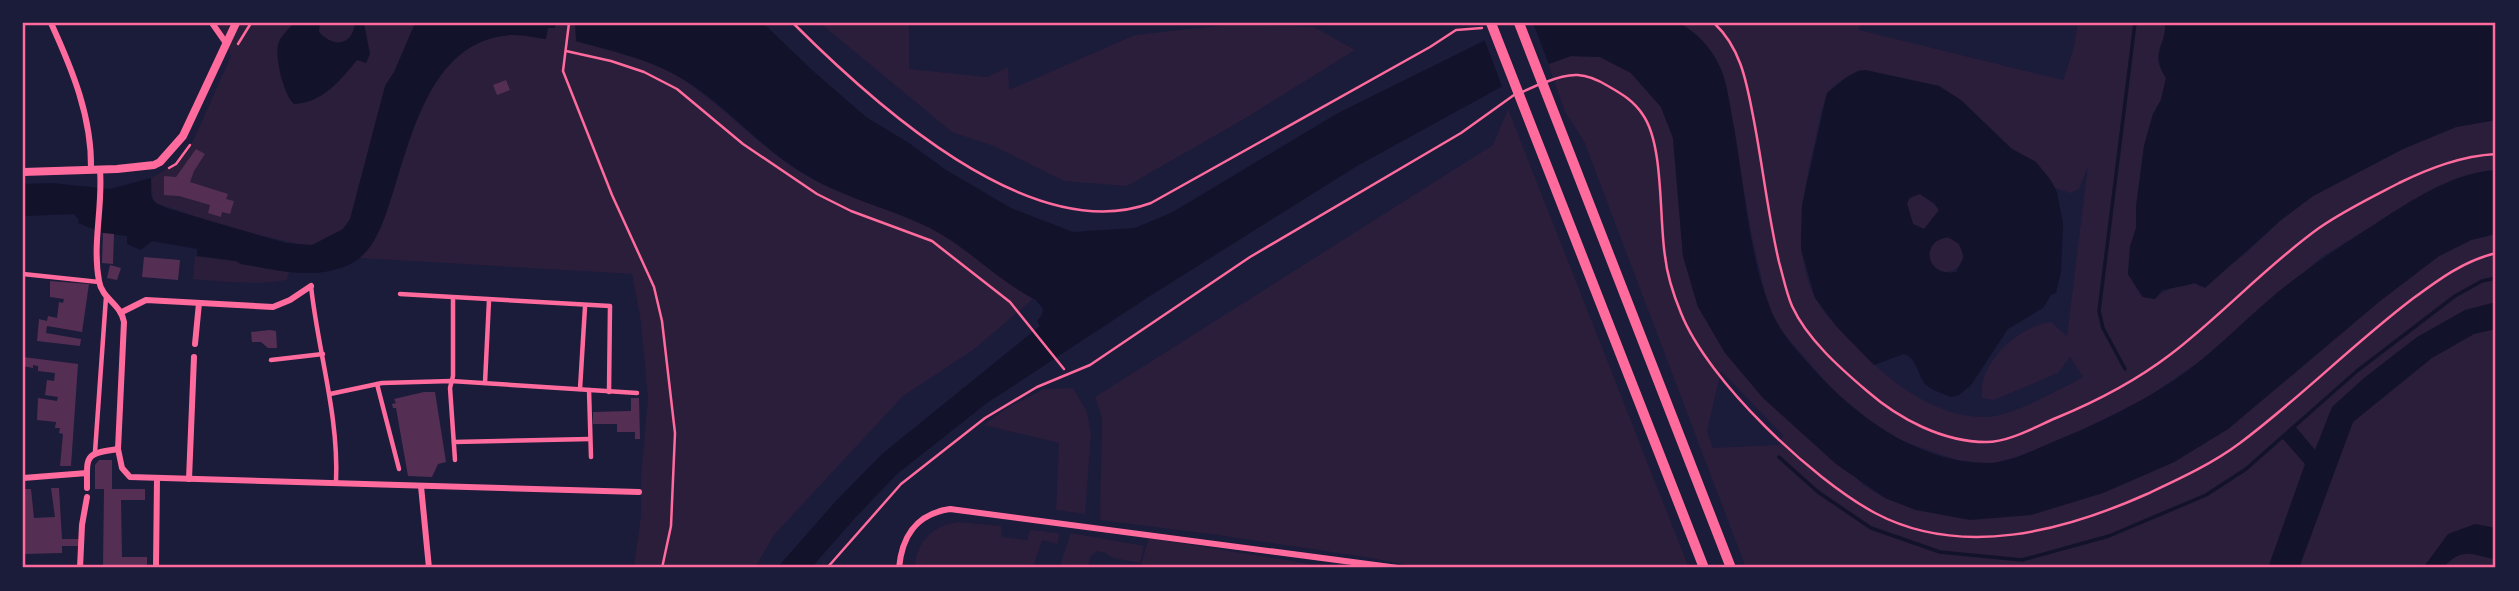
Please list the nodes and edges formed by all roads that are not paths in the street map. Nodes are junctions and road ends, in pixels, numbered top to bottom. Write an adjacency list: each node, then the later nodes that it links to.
1 (51, 23): 8 (street)
2 (212, 23): 6 (street)
3 (236, 23): 6 (street)
4 (1519, 23): 55 (highway)
5 (1489, 24): 54 (highway)
6 (226, 43): 8 (street)
7 (23, 172): 8 (street)
8 (97, 173): 11 (street)
9 (2496, 253): 51 (lane)
10 (23, 274): 11 (street)
11 (99, 282): 14 (street)
12 (312, 286): 17 (street); 21 (street)
13 (400, 294): 15 (street)
14 (106, 297): 19 (street); 35 (street)
15 (453, 298): 16 (street); 24 (street)
16 (489, 300): 18 (street); 25 (street)
17 (199, 303): 19 (street); 20 (street)
18 (585, 306): 27 (street); 29 (street)
19 (122, 312): 34 (street)
20 (195, 344)
21 (323, 354): 23 (street); 31 (street)
22 (194, 357): 42 (street)
23 (271, 360)
24 (451, 381): 25 (street); 26 (street); 33 (street)
25 (485, 383): 27 (street)
26 (377, 384): 31 (street); 38 (street)
27 (580, 390): 28 (street)
28 (589, 390): 29 (street); 32 (street)
29 (609, 392): 30 (street)
30 (637, 393)
31 (330, 394): 43 (street)
32 (590, 439): 33 (street); 36 (street)
33 (454, 442): 37 (street)
34 (118, 449): 35 (street); 41 (street)
35 (95, 452): 39 (street)
36 (591, 457)
37 (455, 460)
38 (399, 469)
39 (87, 473): 40 (street); 45 (street)
40 (23, 478)
41 (157, 478): 42 (street); 49 (street)
42 (189, 478): 43 (street)
43 (337, 482): 44 (street)
44 (421, 486): 46 (street); 50 (street)
45 (87, 488)
46 (639, 492)
47 (87, 497): 48 (street)
48 (80, 568)
49 (156, 568)
50 (429, 568)
51 (827, 568)
52 (899, 568): 53 (street)
53 (1398, 568)
54 (1704, 568)
55 (1731, 568)

